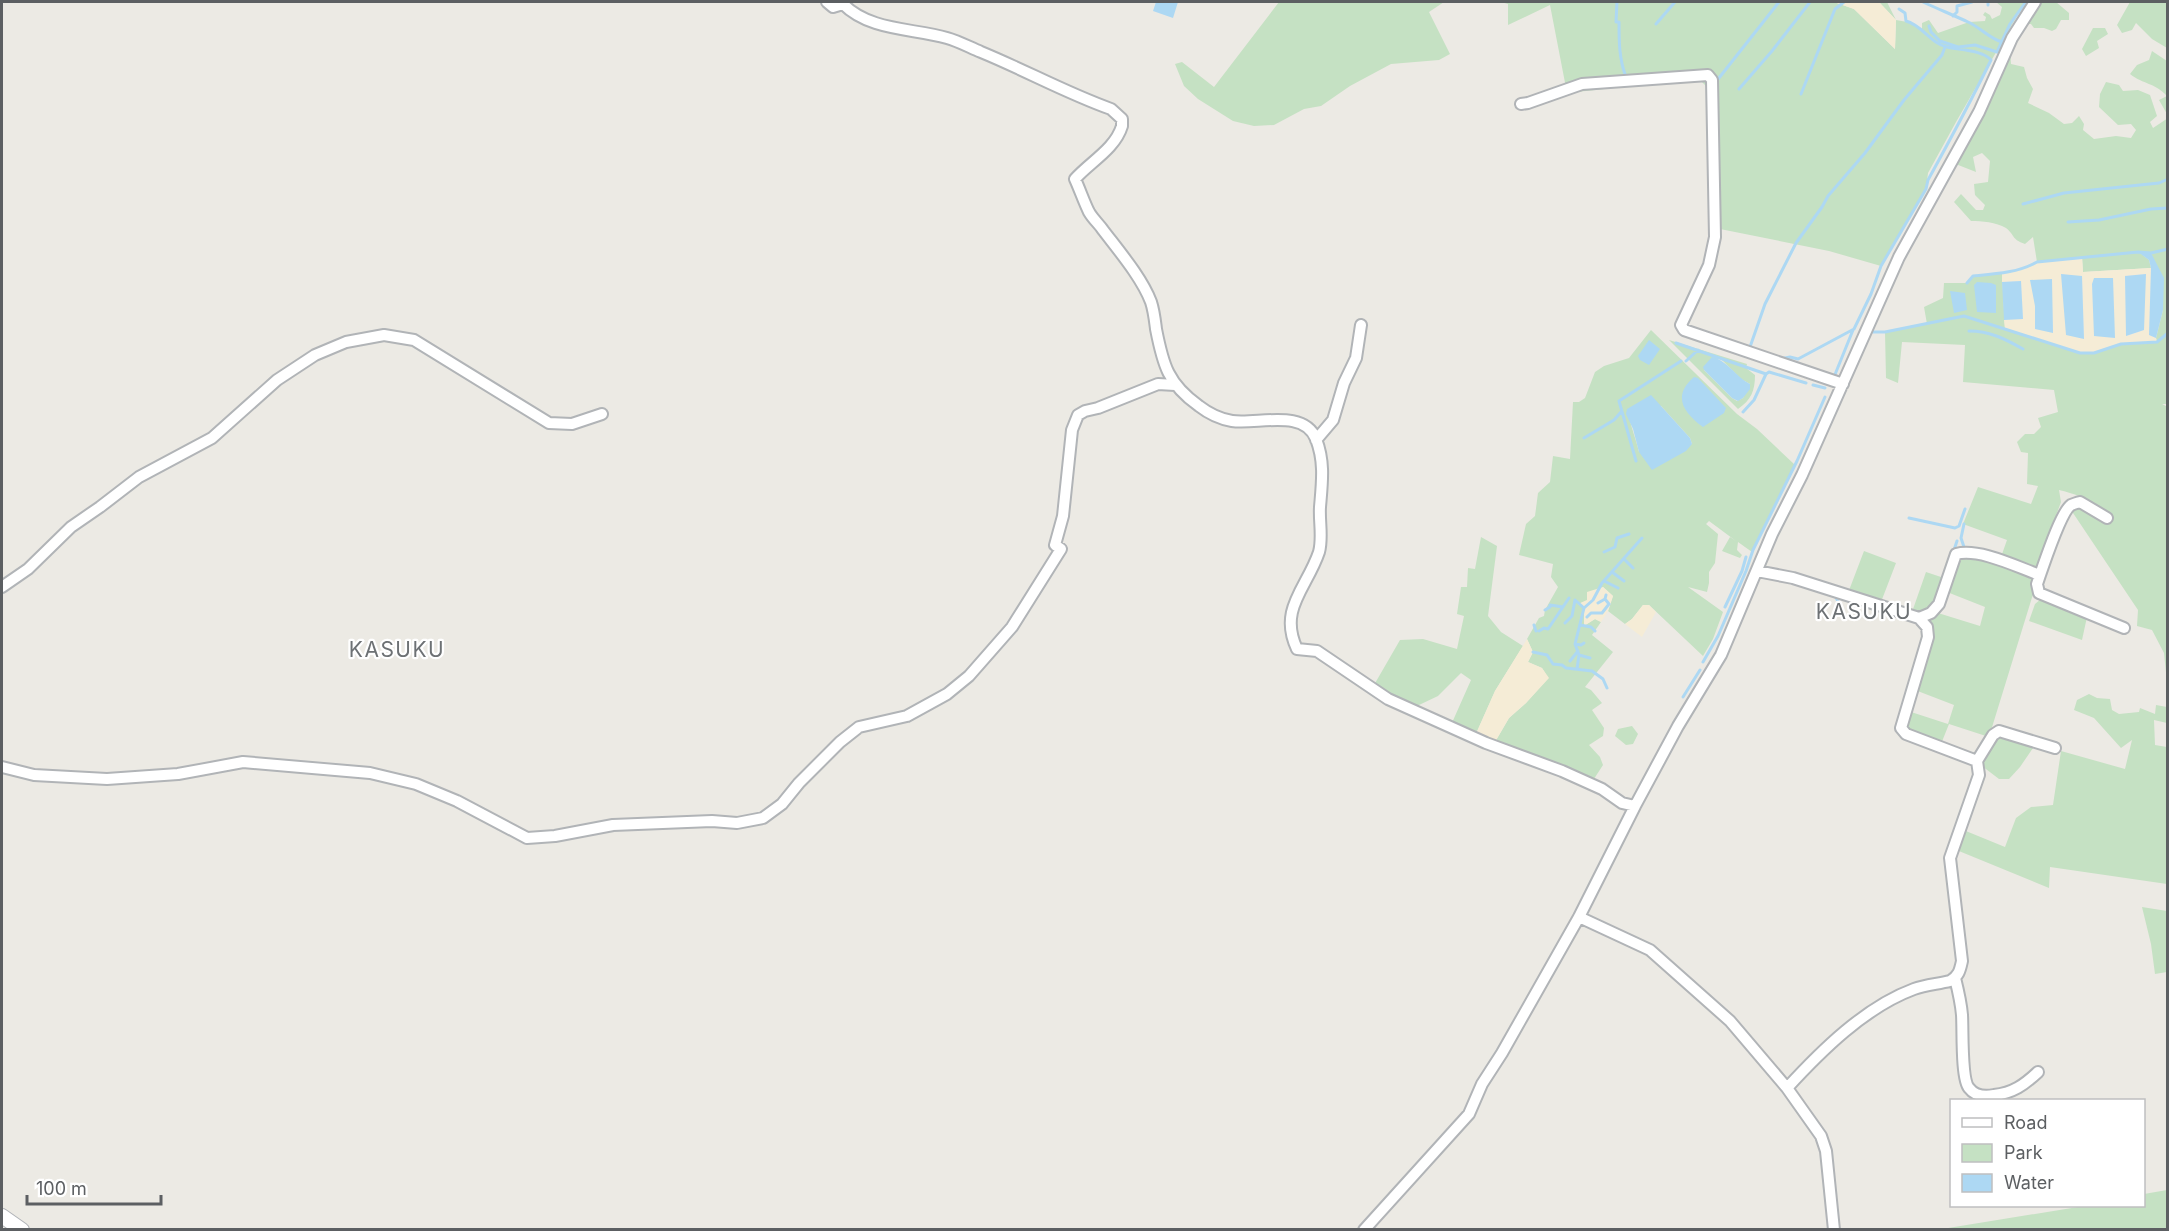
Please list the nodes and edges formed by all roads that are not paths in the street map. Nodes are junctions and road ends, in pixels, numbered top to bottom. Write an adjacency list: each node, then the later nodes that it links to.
1 (827, 2): 5 (street)
2 (2035, 2): 7 (street)
3 (1521, 104): 7 (street)
4 (1361, 325): 10 (street)
5 (1163, 360): 6 (street); 8 (street)
6 (1158, 384): 8 (street); 19 (street)
7 (1843, 384): 12 (street)
8 (1175, 385): 10 (street)
9 (602, 414): 14 (street)
10 (1316, 440): 20 (street)
11 (2107, 518): 13 (street)
12 (1757, 572): 15 (street); 20 (street)
13 (2040, 575): 15 (street); 16 (street)
14 (2, 587)
15 (1919, 618): 18 (street)
16 (2124, 628)
17 (2055, 748): 18 (street)
18 (1977, 761): 22 (street)
19 (2, 767)
20 (1635, 806): 21 (street)
21 (1579, 916): 24 (street); 27 (street)
22 (1955, 978): 23 (street); 24 (street)
23 (2038, 1072)
24 (1787, 1088): 28 (street)
25 (2, 1216): 26 (main road)
26 (22, 1230)
27 (1364, 1230)
28 (1834, 1230)

